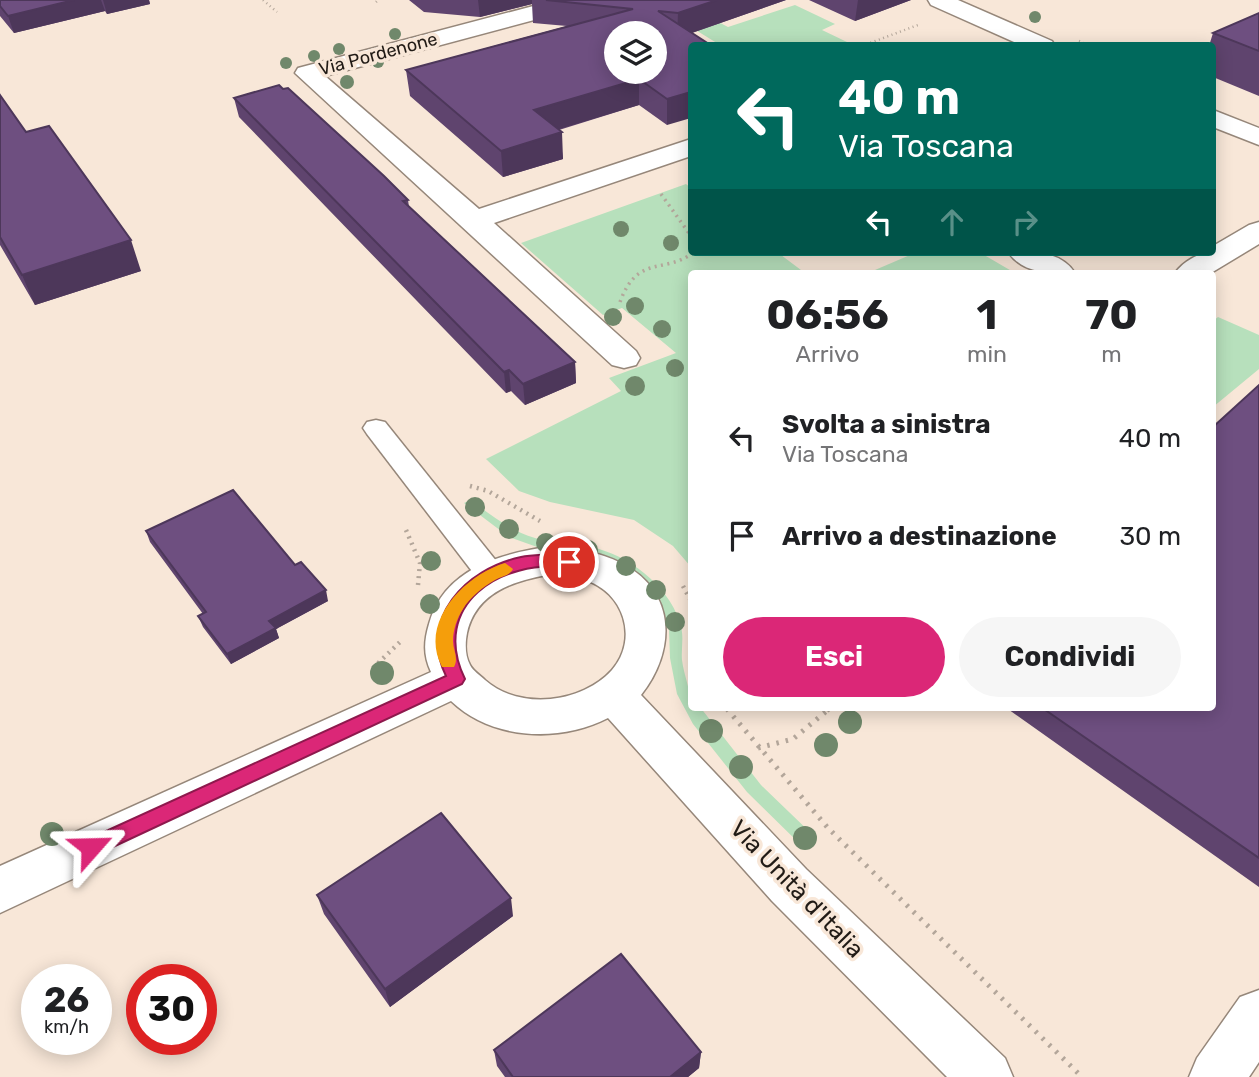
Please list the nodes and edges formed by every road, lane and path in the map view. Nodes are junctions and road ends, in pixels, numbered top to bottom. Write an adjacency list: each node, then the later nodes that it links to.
1 (263, 0): 4 (path)
2 (582, 0): 12 (street, Via Pordenone)
3 (939, 0): 7 (street)
4 (276, 12)
5 (924, 23): 6 (path)
6 (873, 42)
7 (1035, 42)
8 (1216, 119): 9 (street)
9 (1259, 137)
10 (688, 148): 12 (street)
11 (660, 193): 14 (path)
12 (474, 220): 20 (street, Via Pordenone)
13 (1259, 231): 18 (street)
14 (688, 232)
15 (688, 255): 19 (path)
16 (1030, 256): 17 (street)
17 (1055, 270)
18 (1195, 270)
19 (619, 305)
20 (624, 358)
21 (376, 428): 23 (lane)
22 (404, 526): 24 (path)
23 (491, 575): 27 (street); 28 (street)
24 (418, 589)
25 (405, 633): 26 (path)
26 (363, 677)
27 (456, 679): 28 (street); 32 (street)
28 (614, 695): 34 (street, Via Unità d'Italia)
29 (729, 711): 31 (path)
30 (826, 711): 31 (path)
31 (758, 748): 35 (path)
32 (0, 890)
33 (1259, 1016): 36 (street)
34 (986, 1077)
35 (1082, 1077)
36 (1216, 1077)

